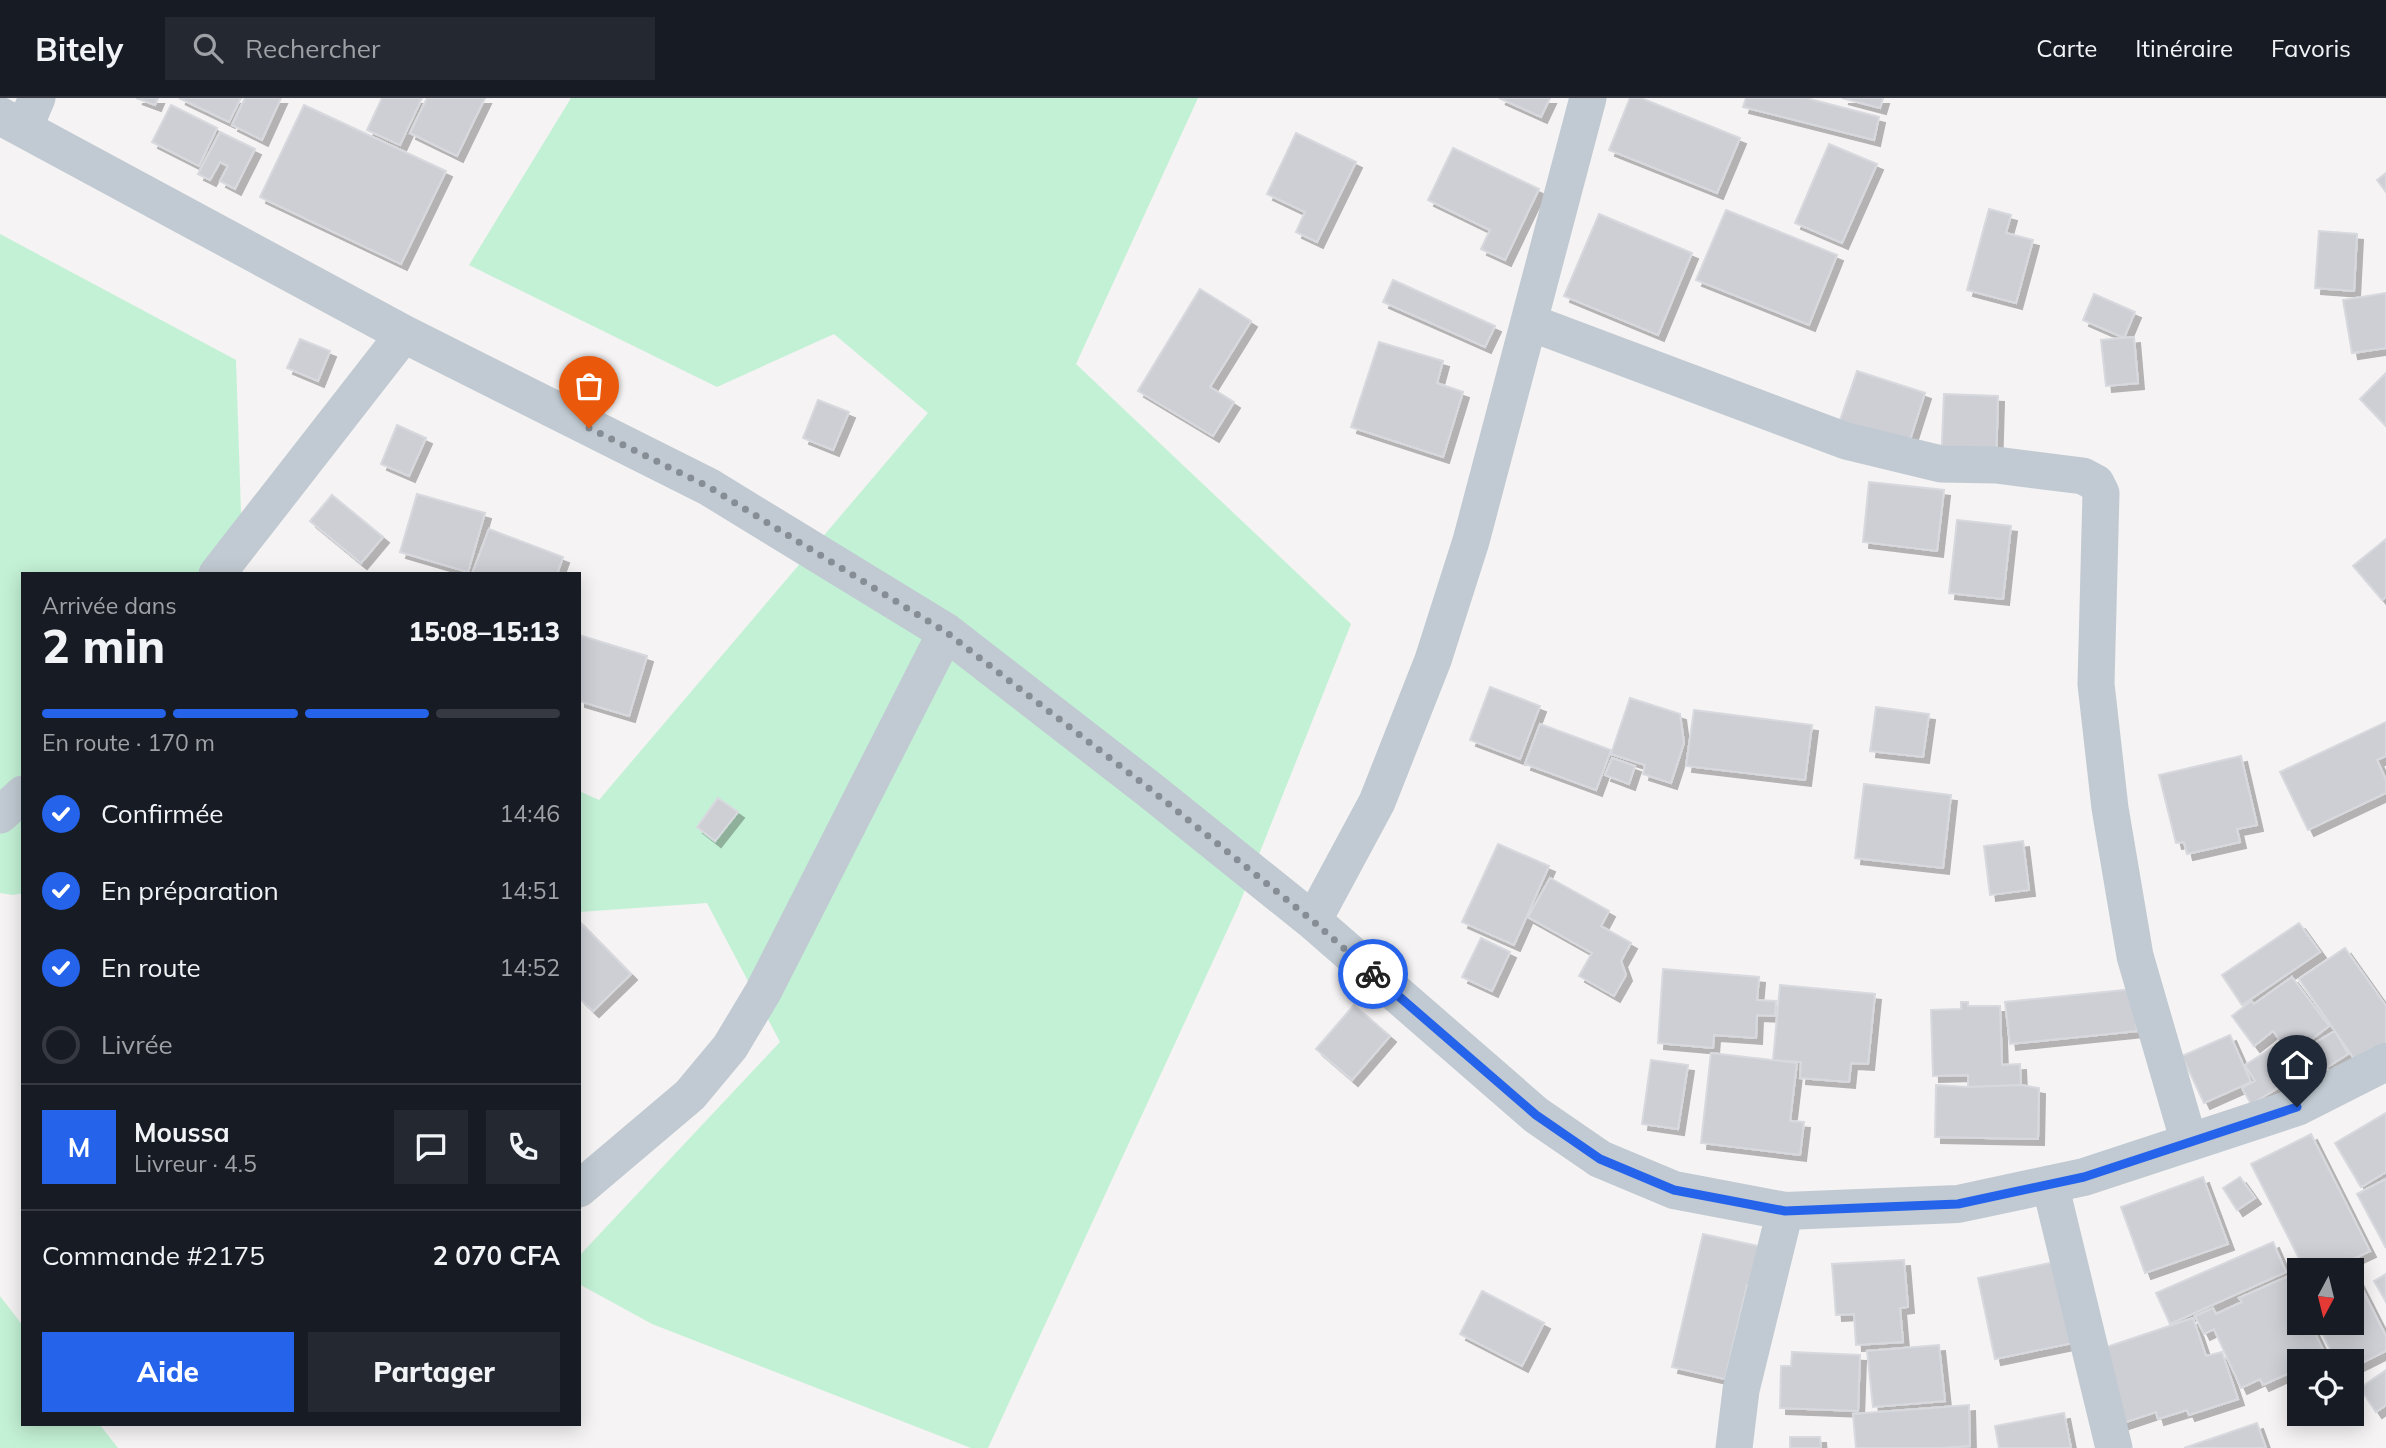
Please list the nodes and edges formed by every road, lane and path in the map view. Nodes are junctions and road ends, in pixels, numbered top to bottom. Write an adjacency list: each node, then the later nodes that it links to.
1 (1588, 98): 3 (street)
2 (20, 114): 4 (street)
3 (1529, 322): 9 (street); 11 (street)
4 (404, 334): 5 (street); 6 (street)
5 (218, 572)
6 (946, 632): 9 (street); 13 (street)
7 (21, 796): 8 (street)
8 (0, 815)
9 (1313, 921): 14 (street)
10 (2386, 1062): 11 (street)
11 (2189, 1142): 12 (street)
12 (2050, 1184): 14 (street); 16 (street)
13 (581, 1187)
14 (1785, 1211): 15 (street)
15 (1734, 1448)
16 (2114, 1448)

